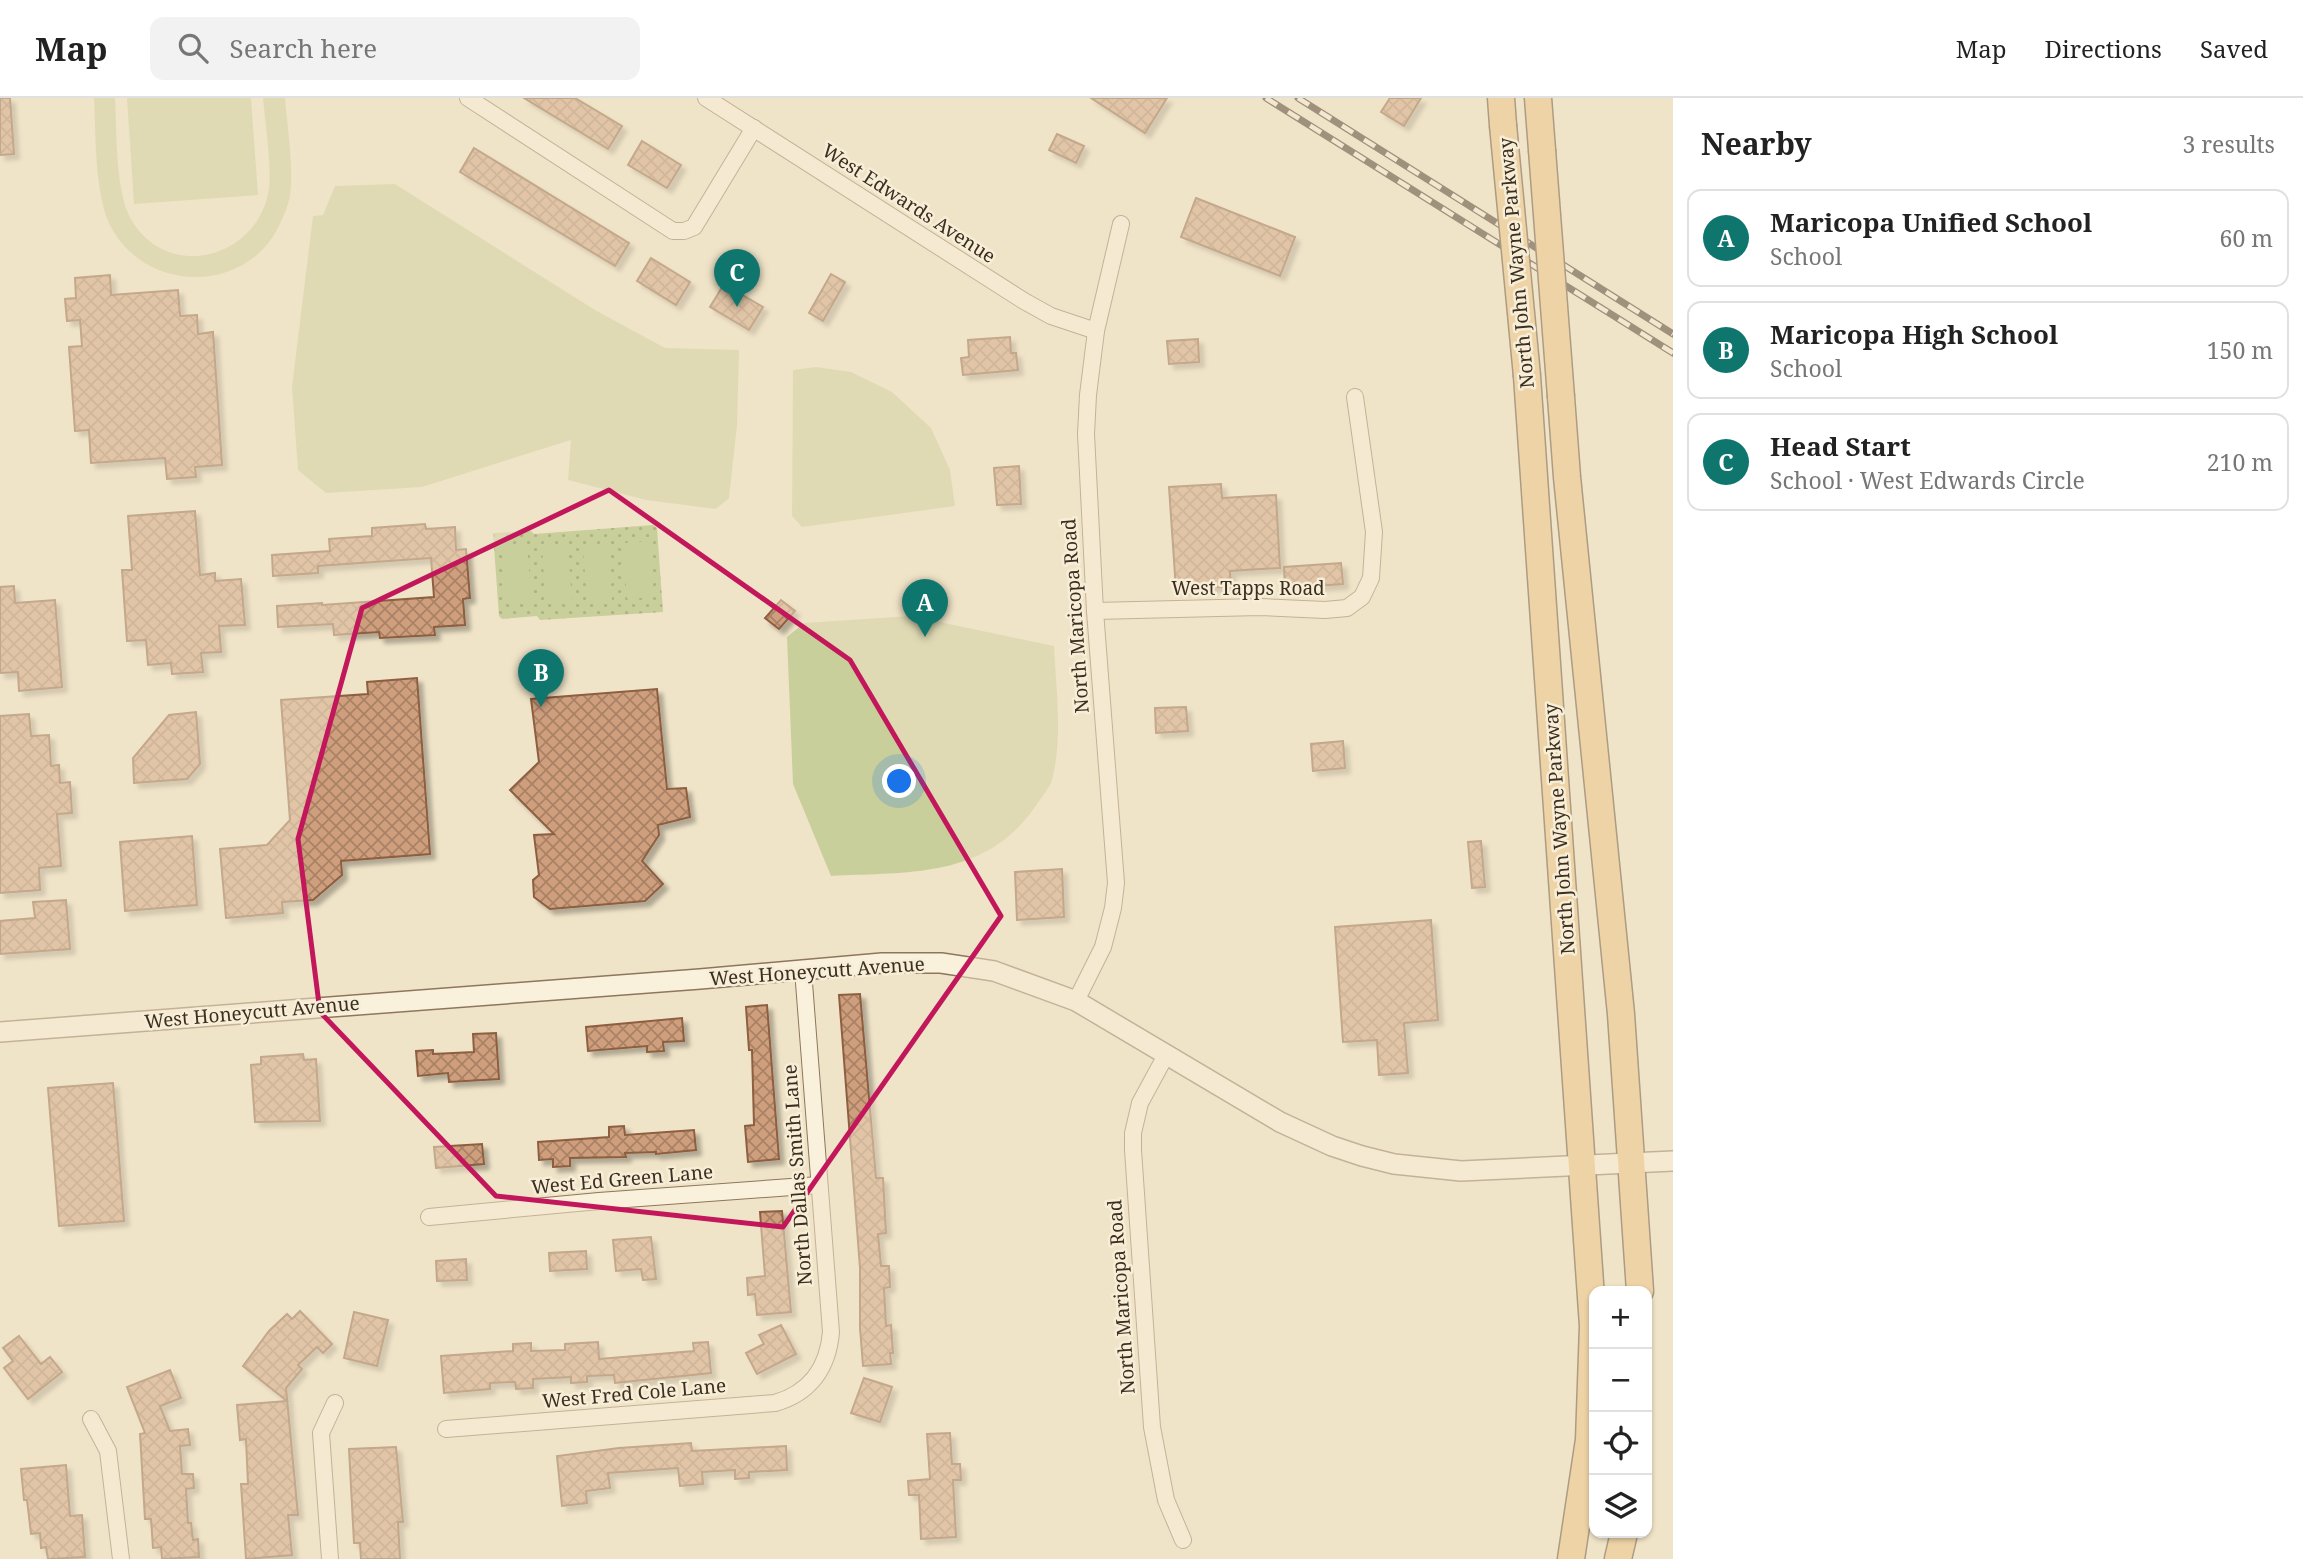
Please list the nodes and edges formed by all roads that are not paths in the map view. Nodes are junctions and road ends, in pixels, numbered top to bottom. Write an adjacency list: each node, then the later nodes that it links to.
1 (468, 98): 5 (street)
2 (706, 98): 5 (street, West Edwards Avenue)
3 (1501, 98): 16 (highway, North John Wayne Parkway, bridge)
4 (1538, 98): 15 (highway, North John Wayne Parkway, bridge)
5 (754, 128): 7 (street, West Edwards Avenue)
6 (1121, 225): 7 (street, North Maricopa Road)
7 (1096, 331): 9 (street, North Maricopa Road)
8 (1355, 397): 9 (street, West Tapps Road)
9 (1095, 611): 11 (street, North Maricopa Road)
10 (803, 970): 11 (street, West Honeycutt Avenue); 12 (street, West Honeycutt Avenue); 17 (street, North Dallas Smith Lane)
11 (1076, 1001): 13 (street, West Honeycutt Avenue)
12 (0, 1032)
13 (1166, 1055): 16 (street, West Honeycutt Avenue); 25 (street, North Maricopa Road)
14 (1673, 1161): 15 (street, West Honeycutt Avenue)
15 (1631, 1164): 16 (street, West Honeycutt Avenue); 19 (highway, North John Wayne Parkway)
16 (1583, 1167): 28 (highway, North John Wayne Parkway)
17 (819, 1185): 18 (street, West Ed Green Lane); 20 (street, North Dallas Smith Lane)
18 (429, 1217)
19 (1640, 1286)
20 (818, 1376): 23 (street, West Fred Cole Lane)
21 (335, 1403): 27 (street)
22 (91, 1419): 26 (street)
23 (446, 1429)
24 (1623, 1538): 29 (highway)
25 (1183, 1540)
26 (121, 1559)
27 (330, 1559)
28 (1571, 1559)
29 (1619, 1559)

